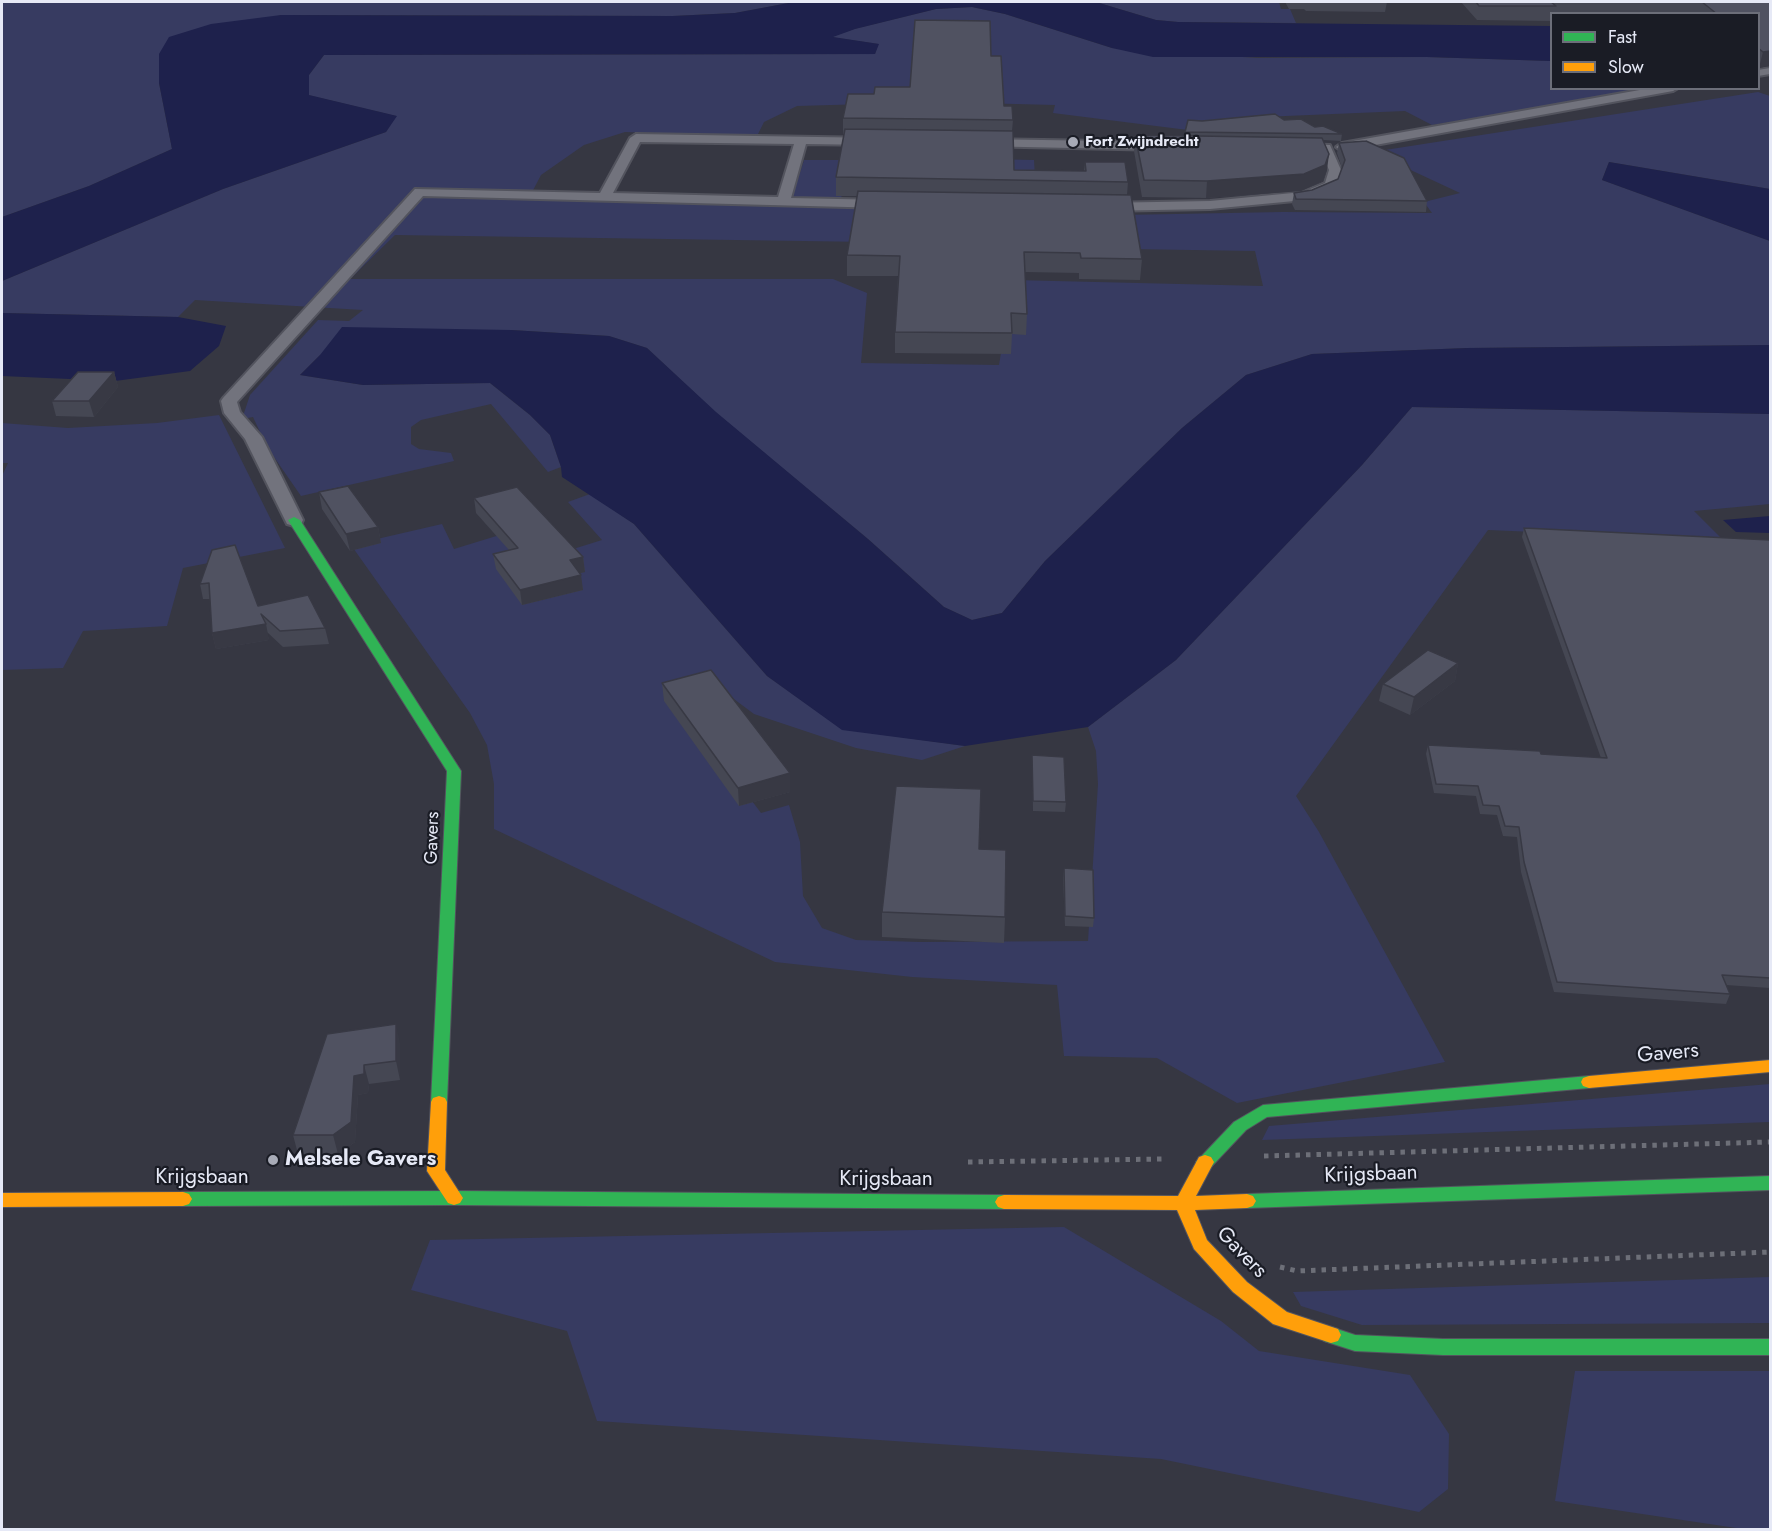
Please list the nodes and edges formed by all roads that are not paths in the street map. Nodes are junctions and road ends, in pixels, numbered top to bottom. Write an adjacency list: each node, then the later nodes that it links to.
1 (1662, 90): 7 (lane)
2 (801, 140): 3 (lane); 8 (lane); 9 (lane)
3 (885, 141)
4 (968, 143): 5 (lane)
5 (1182, 146)
6 (1290, 147): 7 (lane)
7 (1326, 148): 11 (lane)
8 (604, 197): 9 (lane); 12 (lane)
9 (783, 201): 10 (lane)
10 (905, 204)
11 (1092, 207)
12 (294, 520): 15 (street, Gavers)
13 (1770, 1066): 17 (street, Gavers)
14 (1770, 1183): 17 (street, Krijgsbaan)
15 (454, 1198): 16 (street, Krijgsbaan); 17 (street, Krijgsbaan)
16 (2, 1200)
17 (1183, 1203): 18 (street, Gavers)
18 (1770, 1347)

